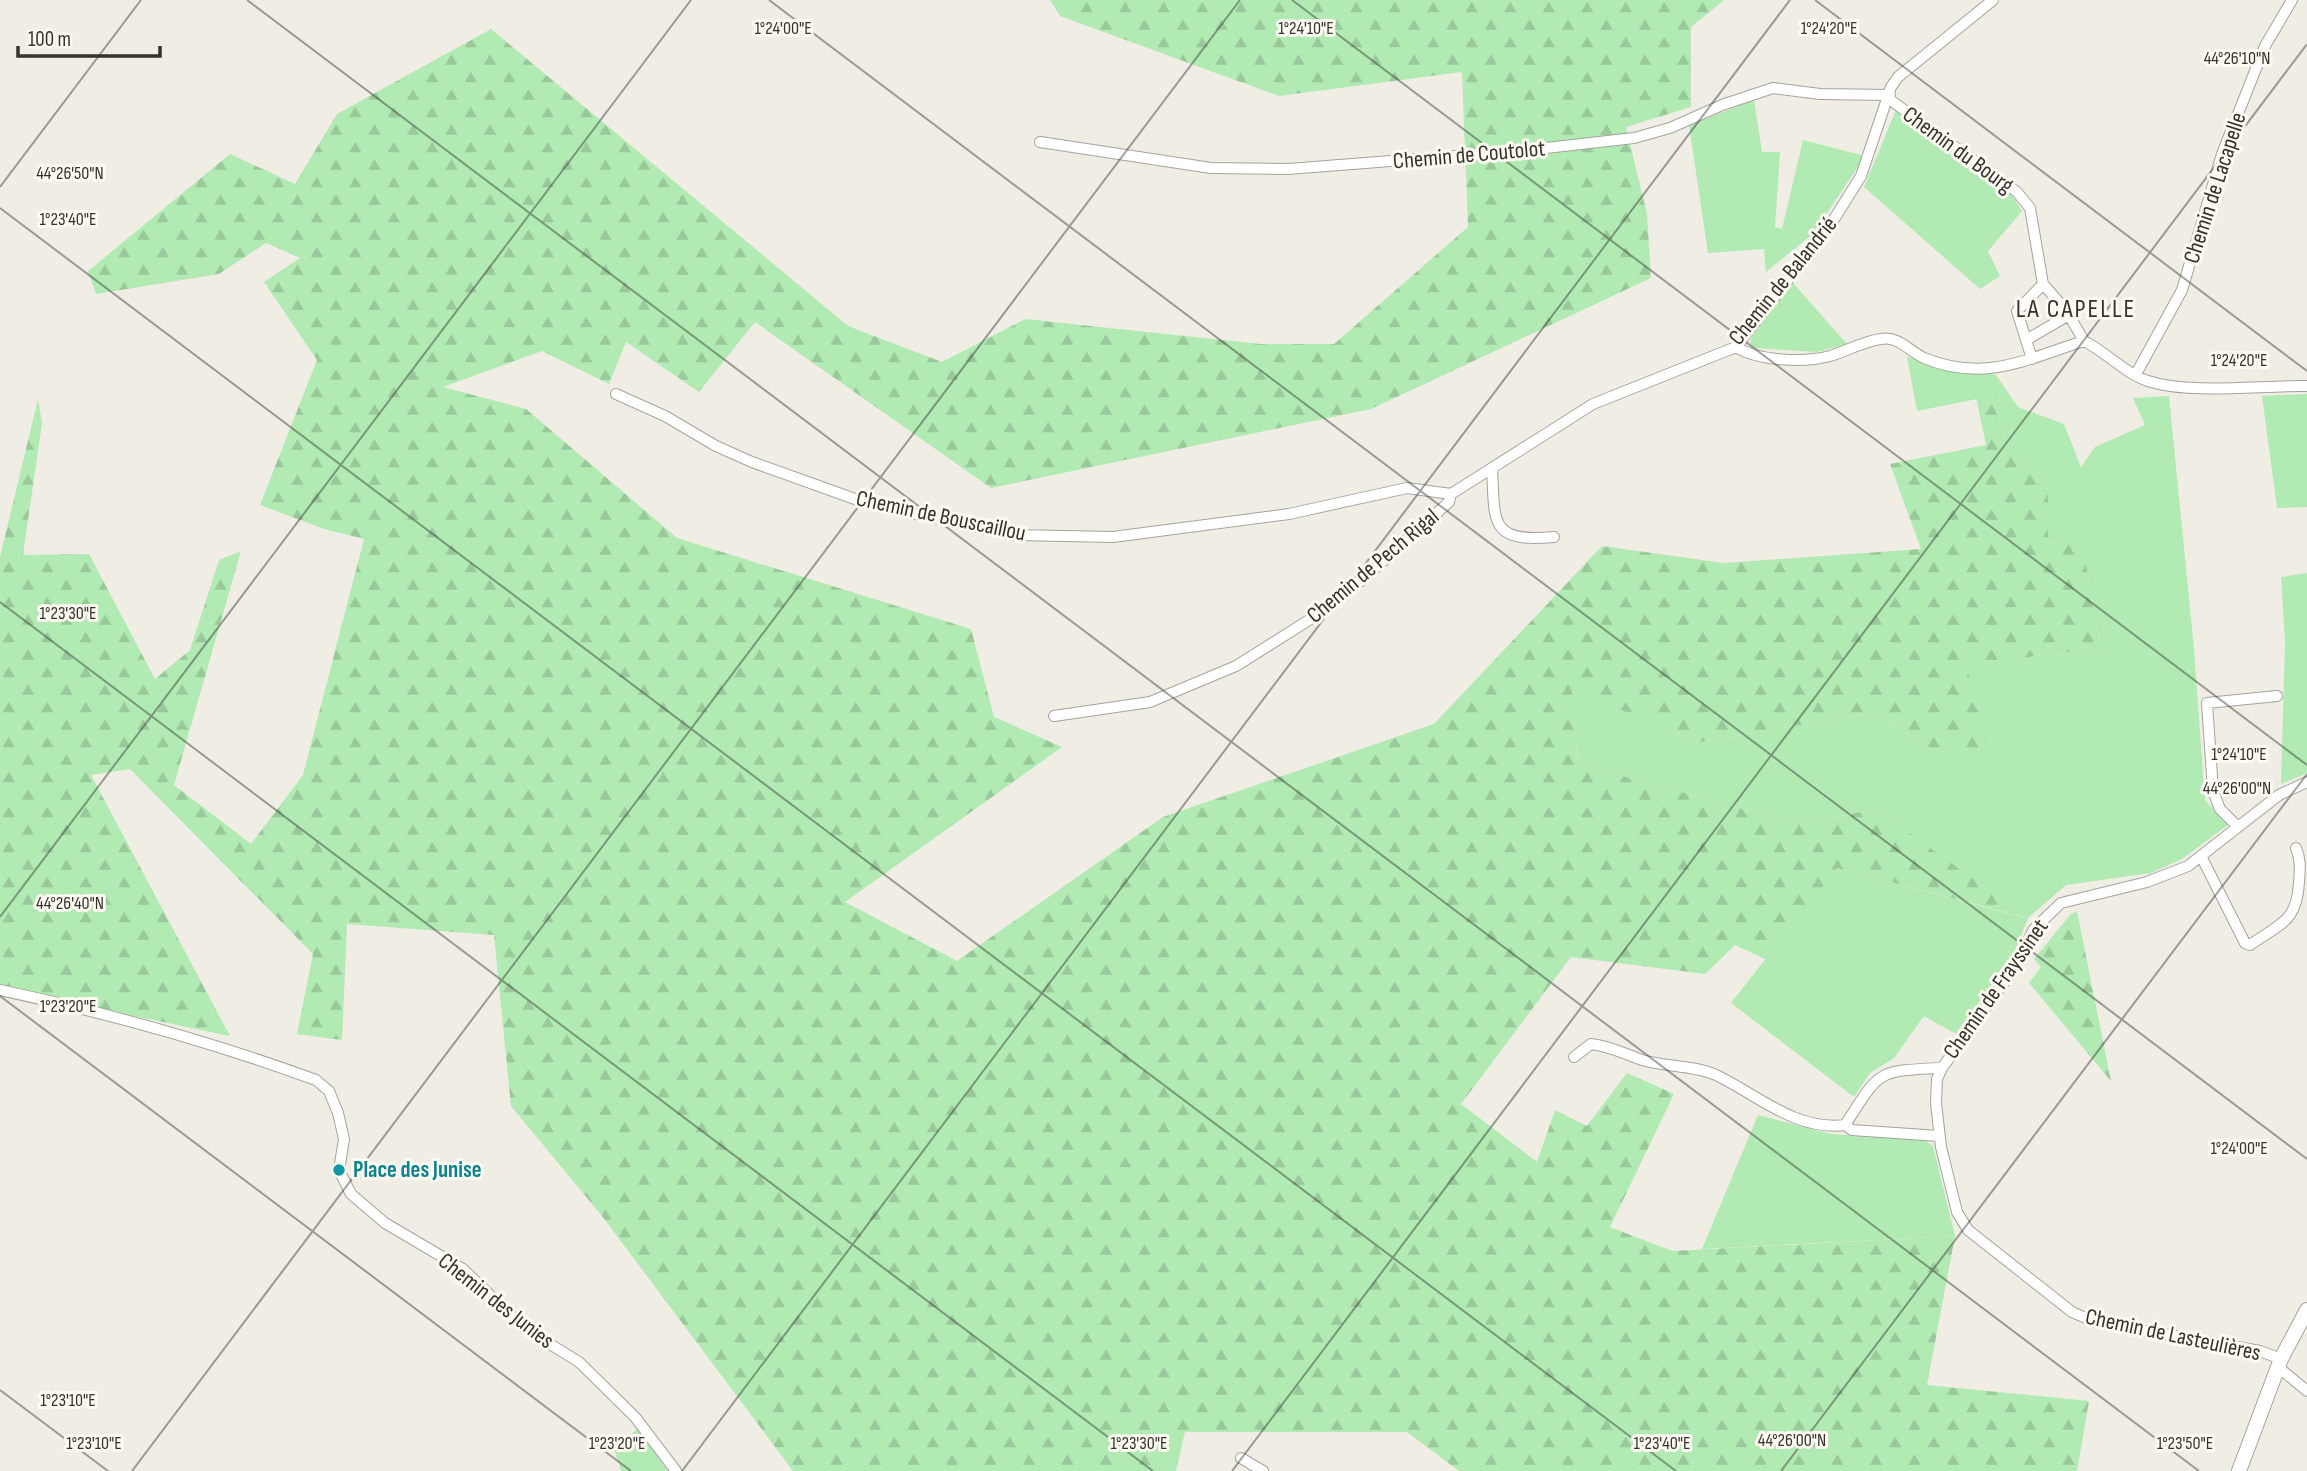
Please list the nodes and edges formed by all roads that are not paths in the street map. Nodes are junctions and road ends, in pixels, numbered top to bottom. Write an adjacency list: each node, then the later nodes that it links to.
1 (1993, 0): 3 (street, Chemin de Balandrié)
2 (2292, 0): 11 (street, Chemin de Lacapelle)
3 (1889, 97): 4 (street, Chemin de Coutolot); 5 (street, Chemin du Bourg); 9 (street, Chemin de Balandrié)
4 (1040, 142)
5 (2043, 285): 6 (street); 7 (street)
6 (2069, 315): 7 (street); 8 (street)
7 (2026, 340): 10 (street)
8 (2084, 341): 10 (street); 11 (street)
9 (1736, 346): 10 (street); 14 (street, Chemin de Balandrié)
10 (2032, 359)
11 (2136, 374): 12 (street)
12 (2307, 386)
13 (616, 394): 15 (street, Chemin de Bouscaillou)
14 (1492, 468): 15 (street, Chemin de Balandrié); 16 (street)
15 (1451, 494): 18 (street, Chemin de Pech Rigal)
16 (1554, 537)
17 (2277, 696): 20 (street)
18 (1054, 716)
19 (2307, 782): 20 (street, Chemin de Frayssinet)
20 (2237, 826): 22 (street, Chemin de Frayssinet)
21 (2296, 848): 22 (street)
22 (2202, 858): 25 (street, Chemin de Frayssinet)
23 (0, 990): 33 (street, Chemin des Junies)
24 (1574, 1057): 26 (street)
25 (1941, 1068): 26 (street, Chemin de Frayssinet); 27 (street, Chemin de Lasteulières)
26 (1845, 1125): 27 (street)
27 (1939, 1136): 29 (street, Chemin de Lasteulières)
28 (2307, 1310): 29 (street)
29 (2280, 1363): 30 (street); 32 (street)
30 (2307, 1391)
31 (1241, 1458): 34 (street)
32 (2239, 1467)
33 (676, 1471)
34 (1263, 1471)

